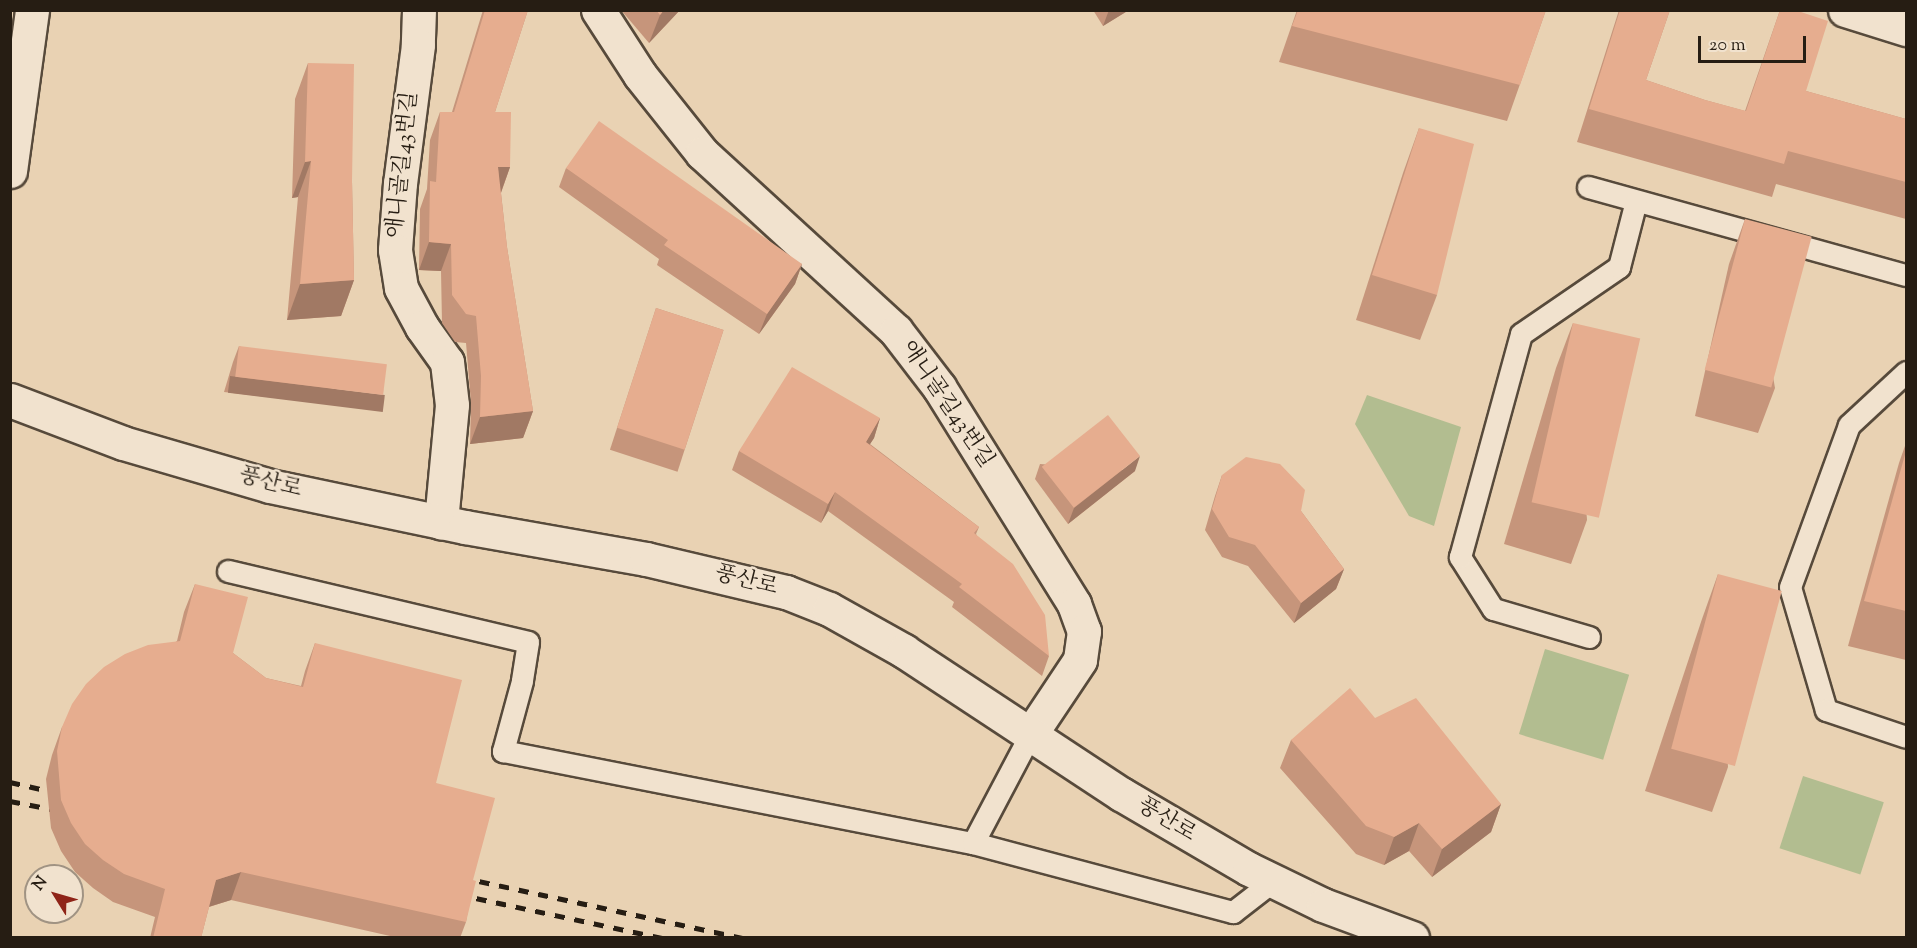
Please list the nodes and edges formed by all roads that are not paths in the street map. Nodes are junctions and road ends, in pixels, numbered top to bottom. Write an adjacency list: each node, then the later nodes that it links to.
1 (32, 10): 6 (main road)
2 (419, 10): 12 (main road, 애니골길43번길)
3 (598, 10): 15 (main road, 애니골길43번길)
4 (1845, 10): 5 (main road)
5 (1906, 29)
6 (10, 171)
7 (1588, 187): 8 (lane)
8 (1636, 201): 9 (lane); 14 (lane)
9 (1906, 275)
10 (1906, 372): 16 (lane)
11 (10, 400): 12 (main road, 풍산로)
12 (441, 522): 15 (main road, 풍산로)
13 (228, 571): 17 (lane)
14 (1589, 637)
15 (1030, 735): 17 (lane); 18 (main road, 풍산로)
16 (1906, 737)
17 (973, 843): 18 (lane)
18 (1273, 881): 19 (main road, 풍산로)
19 (1412, 938)

